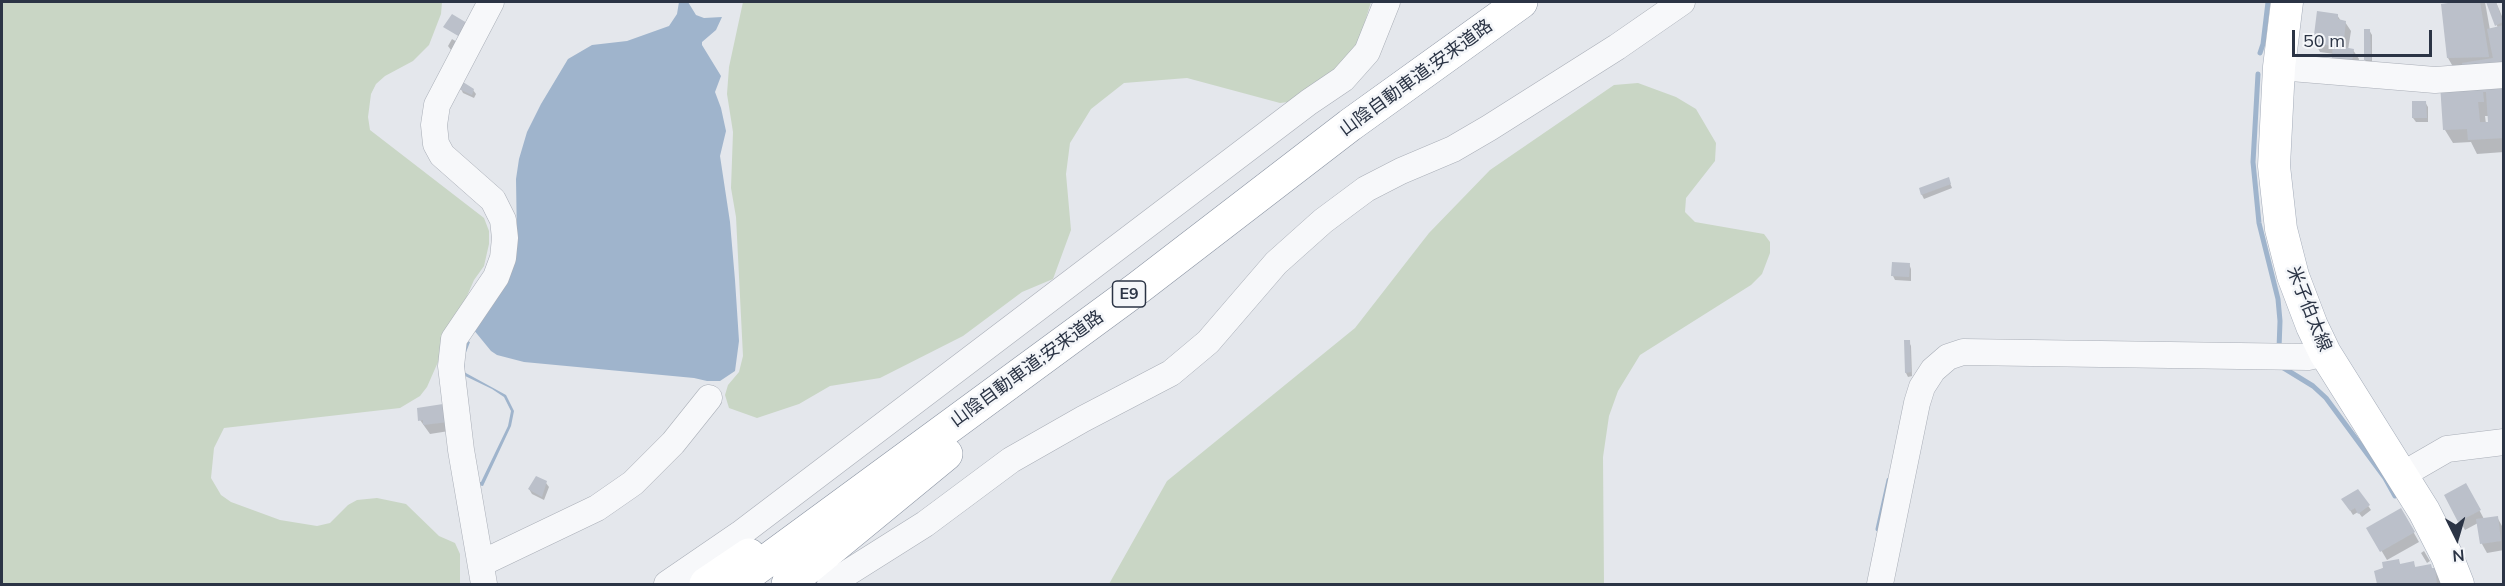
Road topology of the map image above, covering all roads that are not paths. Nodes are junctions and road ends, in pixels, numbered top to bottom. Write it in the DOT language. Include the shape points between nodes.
graph roads {
  1 [pos="491,2"];
  2 [pos="1387,2"];
  3 [pos="1521,2"];
  4 [pos="1682,2"];
  5 [pos="2287,2"];
  6 [pos="2278,67"];
  7 [pos="2504,75"];
  8 [pos="1138,288"];
  9 [pos="2325,353"];
  10 [pos="709,398"];
  11 [pos="987,399"];
  12 [pos="2504,442"];
  13 [pos="2402,475"];
  14 [pos="483,574"];
  15 [pos="667,585"];
  16 [pos="706,585"];
  17 [pos="735,585"];
  18 [pos="788,585"];
  19 [pos="830,585"];
  20 [pos="1880,585"];
  21 [pos="2458,585"];
  1 -- 14 [label="street" via="437,105 434,125 442,155 493,200 504,220 505,238 496,277 454,339 451,366"];
  2 -- 15 [label="street" via="1367,52 1343,79"];
  3 -- 8 [label="highway, 山陰自動車道;安来道路 / E9" via="1350,125"];
  4 -- 19 [label="street" via="1489,128 1366,189 1276,263 1208,342 1171,373 1011,460 925,524"];
  5 -- 6 [label="main road, 米子伯太線"];
  6 -- 7 [label="street" via="2435,80"];
  6 -- 9 [label="main road, 米子伯太線" via="2274,166 2281,229 2301,300"];
  8 -- 11 [label="highway, 山陰自動車道;安来道路 / E9"];
  8 -- 18 [label="highway"];
  9 -- 13 [label="main road, 米子伯太線"];
  9 -- 20 [label="street" via="2307,357 1963,352 1948,357 1933,370 1917,403"];
  10 -- 14 [label="street" via="673,443 633,483"];
  11 -- 16 [label="highway" via="922,437"];
  11 -- 17 [label="highway, 山陰自動車道;安来道路 / E9"];
  12 -- 13 [label="street" via="2447,449"];
  13 -- 21 [label="main road, 米子伯太線" via="2435,532"];
}
